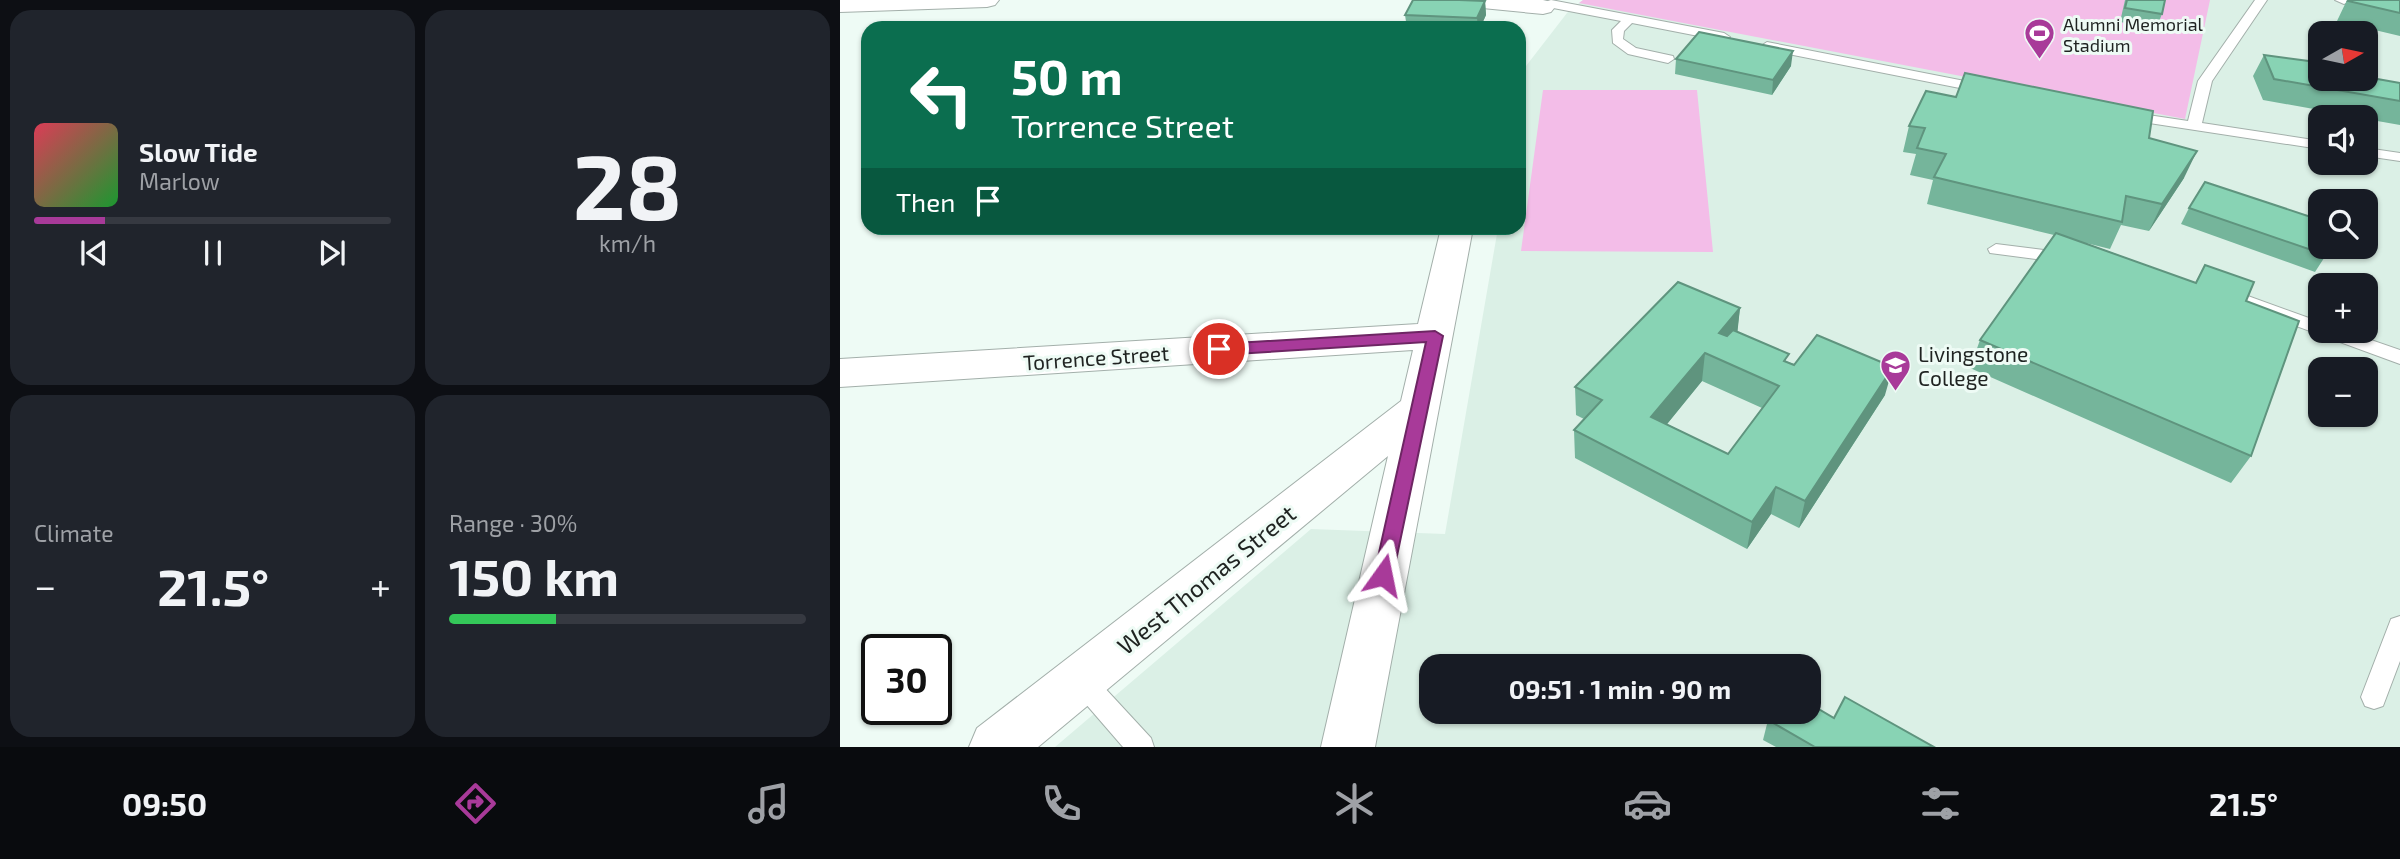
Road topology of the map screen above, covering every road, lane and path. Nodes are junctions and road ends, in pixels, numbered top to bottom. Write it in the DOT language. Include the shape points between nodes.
graph roads {
  1 [pos="987,0"];
  2 [pos="1472,0"];
  3 [pos="2261,0"];
  4 [pos="840,5"];
  5 [pos="1543,8"];
  6 [pos="1629,19"];
  7 [pos="1668,59"];
  8 [pos="1994,91"];
  9 [pos="2115,114"];
  10 [pos="2194,125"];
  11 [pos="2308,143"];
  12 [pos="2378,154"];
  13 [pos="2400,158"];
  14 [pos="1456,235"];
  15 [pos="1996,249"];
  16 [pos="2081,261"];
  17 [pos="2201,287"];
  18 [pos="2308,324"];
  19 [pos="1435,336"];
  20 [pos="2361,343"];
  21 [pos="2400,357"];
  22 [pos="840,373"];
  23 [pos="1417,410"];
  24 [pos="2400,626"];
  25 [pos="1080,679"];
  26 [pos="2374,697"];
  27 [pos="996,747"];
  28 [pos="1141,747"];
  29 [pos="1348,747"];
  1 -- 4 [label="street"];
  2 -- 5 [label="street"];
  3 -- 10 [label="lane" via="2205,80"];
  5 -- 6 [label="lane"];
  6 -- 7 [label="lane" via="1618,30 1617,40 1632,51"];
  6 -- 8 [label="lane"];
  9 -- 10 [label="lane"];
  10 -- 11 [label="lane"];
  12 -- 13 [label="lane"];
  14 -- 19 [label="street"];
  15 -- 16 [label="lane"];
  17 -- 18 [label="lane"];
  19 -- 22 [label="street, Torrence Street"];
  19 -- 23 [label="street"];
  20 -- 21 [label="lane"];
  23 -- 25 [label="street, West Thomas Street"];
  23 -- 29 [label="street"];
  24 -- 26 [label="lane"];
  25 -- 27 [label="street, West Thomas Street"];
  25 -- 28 [label="lane"];
}
